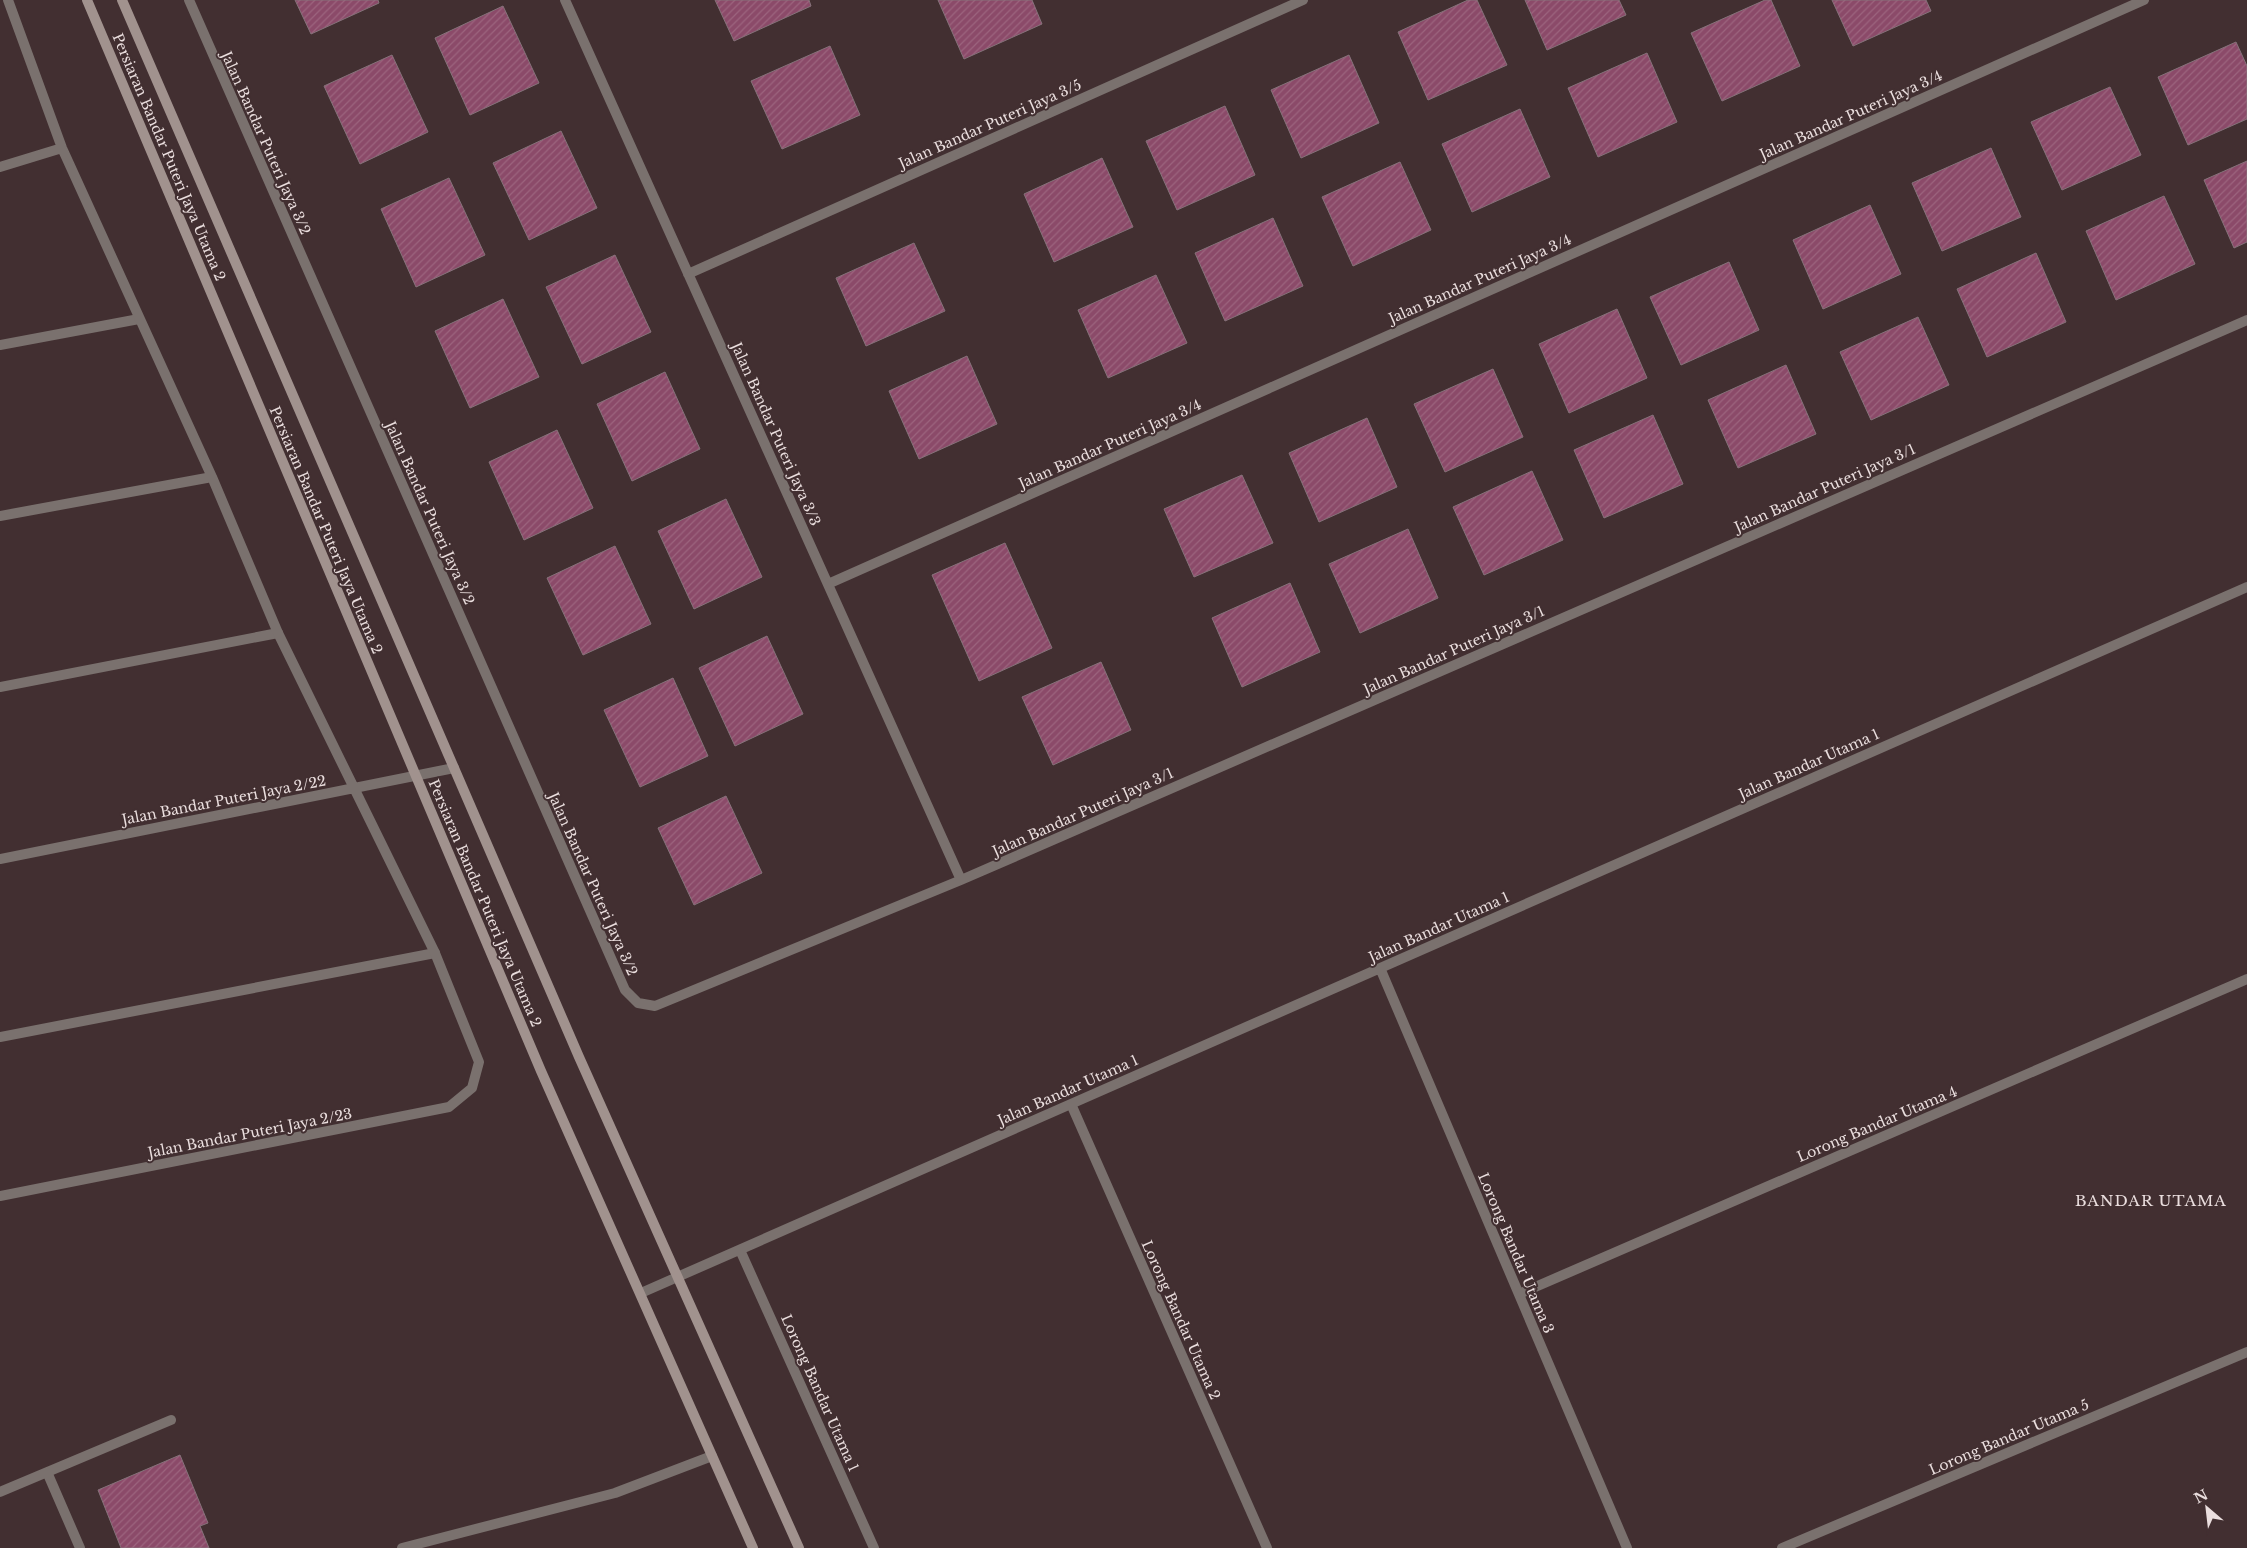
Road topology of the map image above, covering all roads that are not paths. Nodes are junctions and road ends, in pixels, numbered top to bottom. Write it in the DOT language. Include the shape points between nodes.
graph roads {
  1 [pos="8,0"];
  2 [pos="87,0"];
  3 [pos="122,0"];
  4 [pos="189,0"];
  5 [pos="565,0"];
  6 [pos="1303,0"];
  7 [pos="2144,0"];
  8 [pos="62,148"];
  9 [pos="0,167"];
  10 [pos="688,274"];
  11 [pos="139,319"];
  12 [pos="2247,320"];
  13 [pos="0,345"];
  14 [pos="212,477"];
  15 [pos="0,516"];
  16 [pos="828,584"];
  17 [pos="2247,587"];
  18 [pos="278,633"];
  19 [pos="0,687"];
  20 [pos="454,768"];
  21 [pos="416,776"];
  22 [pos="354,788"];
  23 [pos="0,859"];
  24 [pos="961,880"];
  25 [pos="435,953"];
  26 [pos="1380,968"];
  27 [pos="2247,980"];
  28 [pos="670,1001"];
  29 [pos="0,1037"];
  30 [pos="1071,1104"];
  31 [pos="0,1196"];
  32 [pos="740,1250"];
  33 [pos="678,1277"];
  34 [pos="641,1293"];
  35 [pos="1518,1294"];
  36 [pos="2247,1352"];
  37 [pos="171,1420"];
  38 [pos="712,1456"];
  39 [pos="47,1472"];
  40 [pos="0,1492"];
  41 [pos="80,1548"];
  42 [pos="402,1548"];
  43 [pos="752,1548"];
  44 [pos="799,1548"];
  45 [pos="874,1548"];
  46 [pos="1267,1548"];
  47 [pos="1627,1548"];
  48 [pos="1782,1548"];
  1 -- 8 [label="street"];
  2 -- 21 [label="street, Persiaran Bandar Puteri Jaya Utama 2"];
  3 -- 20 [label="street, Persiaran Bandar Puteri Jaya Utama 2"];
  4 -- 28 [label="street, Jalan Bandar Puteri Jaya 3/2" via="625,990 638,1003 655,1006"];
  5 -- 10 [label="street, Jalan Bandar Puteri Jaya 3/3"];
  6 -- 10 [label="street, Jalan Bandar Puteri Jaya 3/5"];
  7 -- 16 [label="street, Jalan Bandar Puteri Jaya 3/4"];
  8 -- 9 [label="street"];
  8 -- 11 [label="street"];
  10 -- 16 [label="street, Jalan Bandar Puteri Jaya 3/3"];
  11 -- 13 [label="street"];
  11 -- 14 [label="street"];
  12 -- 24 [label="street, Jalan Bandar Puteri Jaya 3/1"];
  14 -- 15 [label="street"];
  14 -- 18 [label="street"];
  16 -- 24 [label="street, Jalan Bandar Puteri Jaya 3/3"];
  17 -- 26 [label="street, Jalan Bandar Utama 1"];
  18 -- 19 [label="street"];
  18 -- 22 [label="street"];
  20 -- 21 [label="street, Jalan Bandar Puteri Jaya 2/22"];
  20 -- 33 [label="street, Persiaran Bandar Puteri Jaya Utama 2"];
  21 -- 22 [label="street, Jalan Bandar Puteri Jaya 2/22"];
  21 -- 34 [label="street, Persiaran Bandar Puteri Jaya Utama 2" via="541,1070"];
  22 -- 23 [label="street, Jalan Bandar Puteri Jaya 2/22"];
  22 -- 25 [label="street"];
  24 -- 28 [label="street, Jalan Bandar Puteri Jaya 3/1"];
  25 -- 29 [label="street"];
  25 -- 31 [label="street, Jalan Bandar Puteri Jaya 2/23" via="479,1062 472,1088 448,1107"];
  26 -- 30 [label="street, Jalan Bandar Utama 1"];
  26 -- 35 [label="street, Lorong Bandar Utama 3"];
  27 -- 35 [label="street, Lorong Bandar Utama 4"];
  30 -- 32 [label="street, Jalan Bandar Utama 1"];
  30 -- 46 [label="street, Lorong Bandar Utama 2"];
  32 -- 33 [label="street, Jalan Bandar Utama 1"];
  32 -- 45 [label="street, Lorong Bandar Utama 1"];
  33 -- 34 [label="street, Jalan Bandar Utama 1"];
  33 -- 44 [label="street, Persiaran Bandar Puteri Jaya Utama 2"];
  34 -- 38 [label="street, Persiaran Bandar Puteri Jaya Utama 2"];
  35 -- 47 [label="street, Lorong Bandar Utama 3"];
  36 -- 48 [label="street, Lorong Bandar Utama 5"];
  37 -- 39 [label="street"];
  38 -- 42 [label="street" via="615,1493"];
  38 -- 43 [label="street, Persiaran Bandar Puteri Jaya Utama 2"];
  39 -- 40 [label="street"];
  39 -- 41 [label="street"];
}
